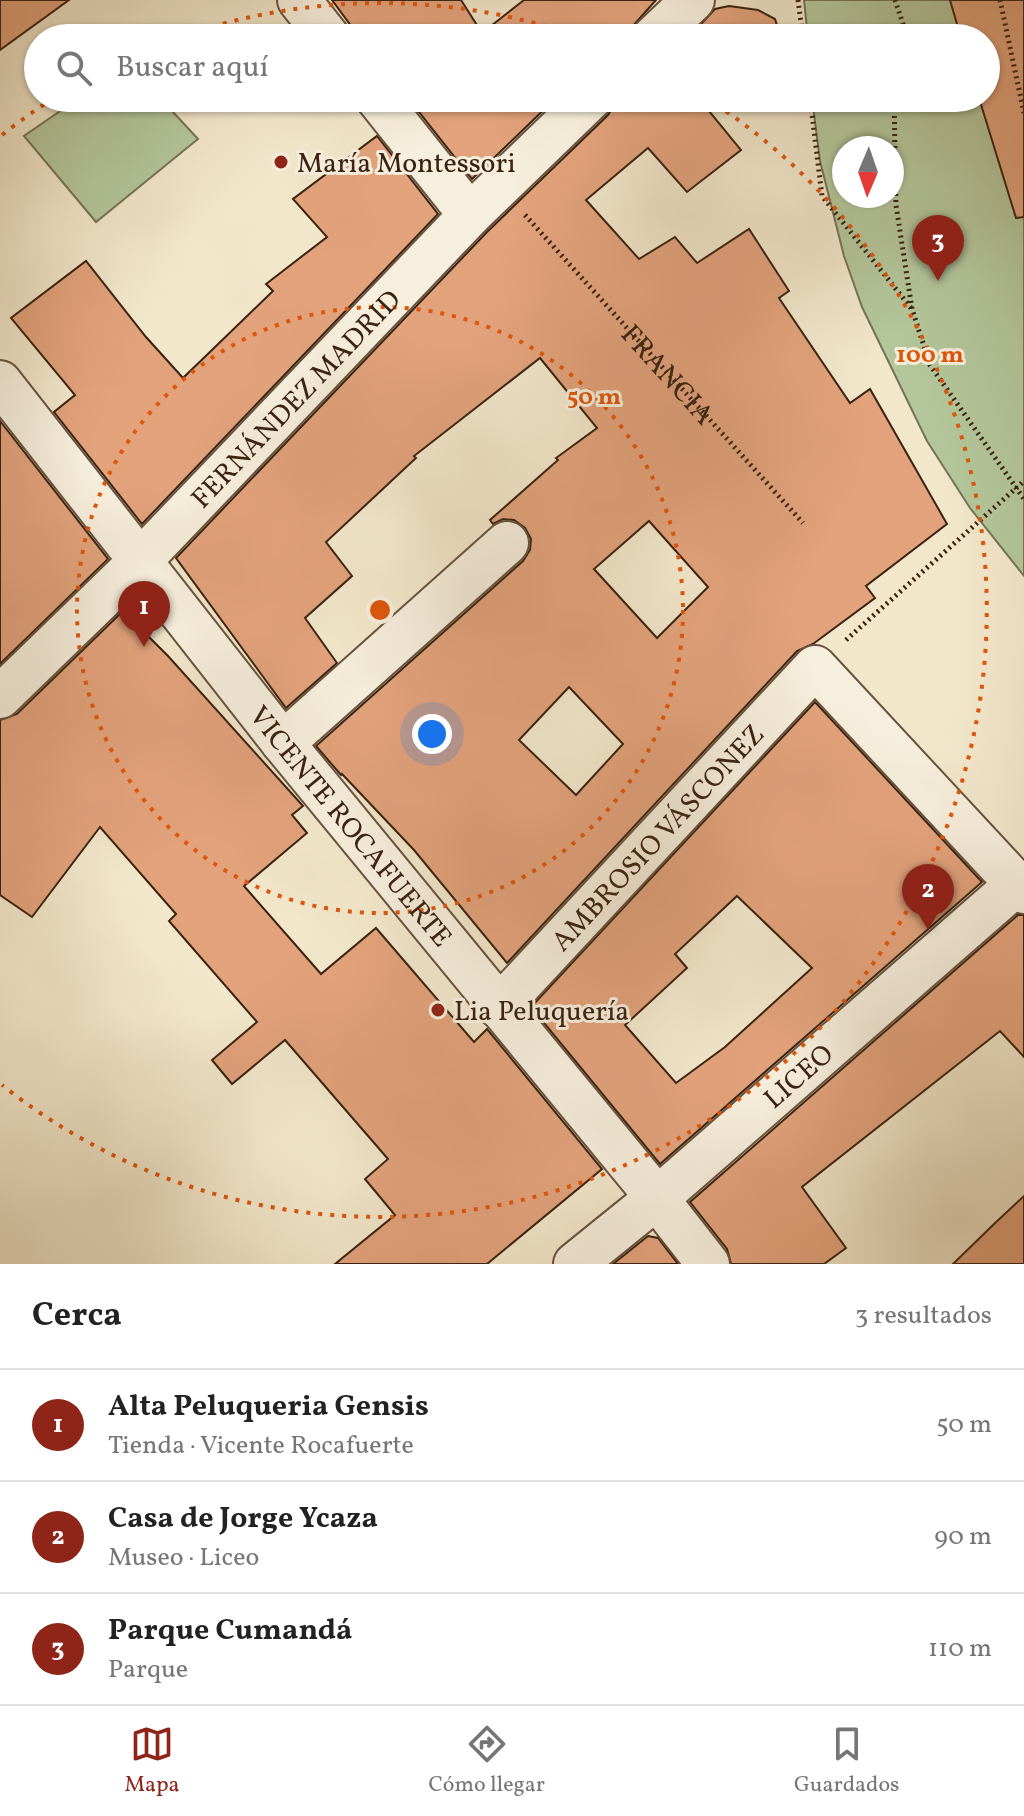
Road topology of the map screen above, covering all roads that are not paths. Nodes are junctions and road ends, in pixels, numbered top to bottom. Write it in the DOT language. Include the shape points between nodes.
graph roads {
  1 [pos="299,0"];
  2 [pos="693,0"];
  3 [pos="318,24"];
  4 [pos="668,24"];
  5 [pos="388,112"];
  6 [pos="577,112"];
  7 [pos="470,215"];
  8 [pos="0,382"];
  9 [pos="507,543"];
  10 [pos="139,562"];
  11 [pos="0,697"];
  12 [pos="283,743"];
  13 [pos="1020,888"];
  14 [pos="499,1007"];
  15 [pos="657,1198"];
  16 [pos="575,1264"];
  17 [pos="708,1264"];
  1 -- 3 [label="street"];
  2 -- 4 [label="street"];
  5 -- 7 [label="street"];
  6 -- 7 [label="street, FERNÁNDEZ MADRID"];
  7 -- 10 [label="street, FERNÁNDEZ MADRID"];
  8 -- 10 [label="street, VICENTE ROCAFUERTE"];
  9 -- 12 [label="street"];
  10 -- 11 [label="street, FERNÁNDEZ MADRID"];
  10 -- 12 [label="street, VICENTE ROCAFUERTE"];
  12 -- 14 [label="street, VICENTE ROCAFUERTE"];
  13 -- 14 [label="street, AMBROSIO VÁSCONEZ" via="815,667"];
  13 -- 15 [label="street, LICEO"];
  14 -- 15 [label="street, VICENTE ROCAFUERTE"];
  15 -- 16 [label="street, LICEO"];
  15 -- 17 [label="street, VICENTE ROCAFUERTE"];
}
